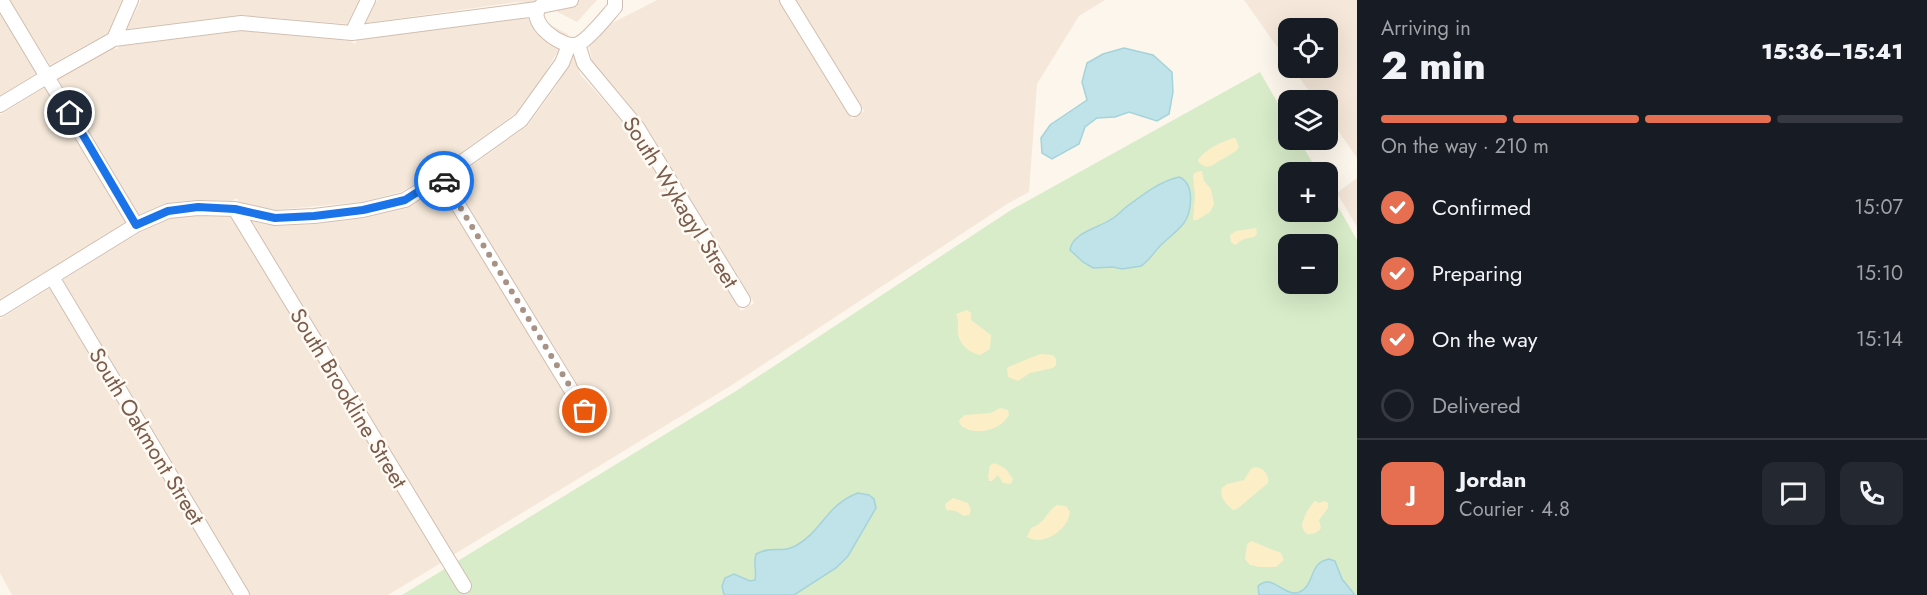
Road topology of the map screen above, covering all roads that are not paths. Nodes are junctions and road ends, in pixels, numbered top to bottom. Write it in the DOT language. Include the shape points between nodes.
graph roads {
  1 [pos="1,0"];
  2 [pos="131,0"];
  3 [pos="368,0"];
  4 [pos="571,0"];
  5 [pos="787,0"];
  6 [pos="619,2"];
  7 [pos="537,9"];
  8 [pos="352,33"];
  9 [pos="114,39"];
  10 [pos="573,45"];
  11 [pos="48,76"];
  12 [pos="0,105"];
  13 [pos="854,108"];
  14 [pos="441,177"];
  15 [pos="235,209"];
  16 [pos="136,225"];
  17 [pos="52,277"];
  18 [pos="743,300"];
  19 [pos="0,309"];
  20 [pos="585,411"];
  21 [pos="464,586"];
  22 [pos="242,595"];
  1 -- 11 [label="street"];
  2 -- 9 [label="street"];
  3 -- 8 [label="street"];
  4 -- 7 [label="street"];
  5 -- 13 [label="street"];
  6 -- 10 [label="street"];
  7 -- 8 [label="street"];
  7 -- 10 [label="street" via="540,25"];
  8 -- 9 [label="street" via="241,23"];
  9 -- 11 [label="street"];
  10 -- 14 [label="street" via="521,120"];
  10 -- 18 [label="street, South Wykagyl Street" via="638,127"];
  11 -- 12 [label="street"];
  11 -- 16 [label="street"];
  14 -- 15 [label="street" via="405,200 363,210 275,218"];
  14 -- 20 [label="street"];
  15 -- 16 [label="street" via="198,207 168,211"];
  15 -- 21 [label="street, South Brookline Street"];
  16 -- 17 [label="street"];
  17 -- 19 [label="street"];
  17 -- 22 [label="street, South Oakmont Street"];
}
